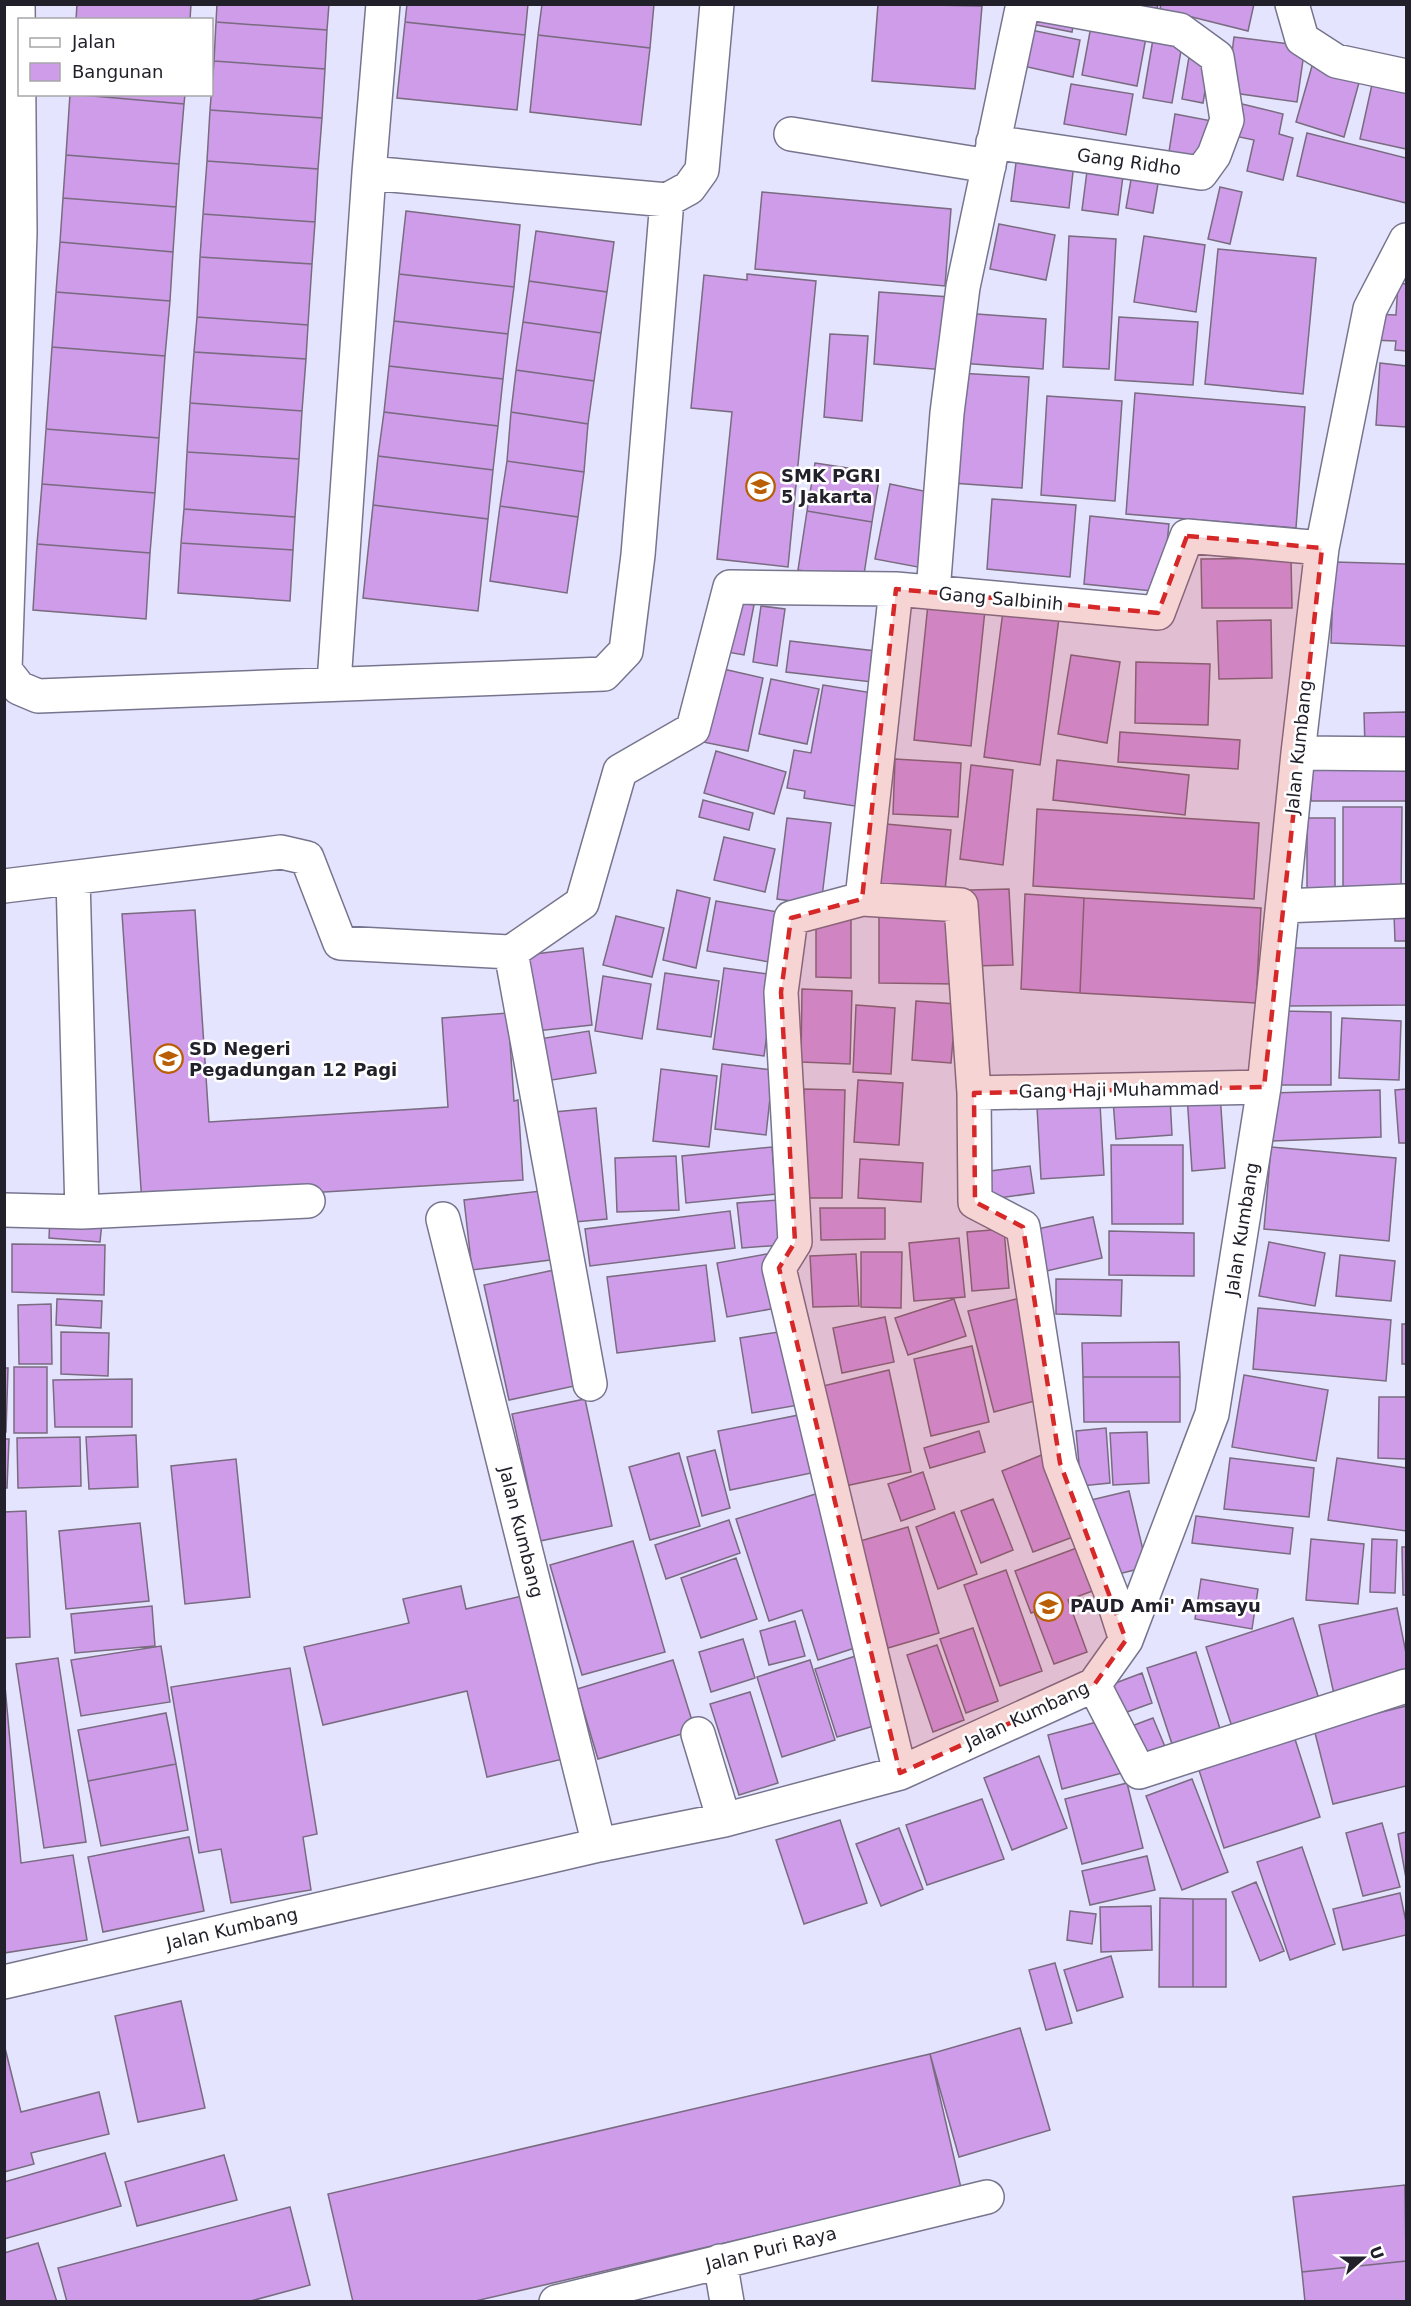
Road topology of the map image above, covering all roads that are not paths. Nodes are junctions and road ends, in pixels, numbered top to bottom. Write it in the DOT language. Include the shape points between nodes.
graph roads {
  1 [pos="383,4"];
  2 [pos="717,4"];
  3 [pos="1023,4"];
  4 [pos="1037,4"];
  5 [pos="1292,4"];
  6 [pos="1407,76"];
  7 [pos="19,96"];
  8 [pos="791,134"];
  9 [pos="991,154"];
  10 [pos="369,173"];
  11 [pos="667,200"];
  12 [pos="1407,240"];
  13 [pos="1322,548"];
  14 [pos="896,589"];
  15 [pos="933,592"];
  16 [pos="334,683"];
  17 [pos="1298,753"];
  18 [pos="1407,754"];
  19 [pos="73,878"];
  20 [pos="4,886"];
  21 [pos="862,899"];
  22 [pos="1407,901"];
  23 [pos="1283,906"];
  24 [pos="511,952"];
  25 [pos="1264,1087"];
  26 [pos="974,1093"];
  27 [pos="308,1201"];
  28 [pos="4,1210"];
  29 [pos="82,1212"];
  30 [pos="443,1219"];
  31 [pos="590,1384"];
  32 [pos="1126,1640"];
  33 [pos="1094,1685"];
  34 [pos="1407,1686"];
  35 [pos="698,1734"];
  36 [pos="900,1773"];
  37 [pos="724,1820"];
  38 [pos="599,1845"];
  39 [pos="4,1982"];
  40 [pos="987,2197"];
  41 [pos="720,2261"];
  42 [pos="556,2301"];
  43 [pos="727,2301"];
  1 -- 10 [label="street"];
  2 -- 11 [label="street" via="702,170 689,188"];
  3 -- 9 [label="street"];
  4 -- 9 [label="street, Gang Ridho" via="1180,30 1217,57 1227,120 1214,155 1201,173"];
  5 -- 6 [label="street" via="1302,39 1336,61"];
  7 -- 16 [label="street" via="20,233 4,670 19,688 39,696"];
  8 -- 9 [label="street"];
  9 -- 15 [label="street" via="963,287 947,413"];
  10 -- 11 [label="street"];
  10 -- 16 [label="street"];
  11 -- 16 [label="street" via="638,555 626,651 604,674"];
  12 -- 13 [label="street, Jalan Kumbang" via="1370,309"];
  13 -- 15 [label="street, Gang Salbinih" via="1187,536 1158,613"];
  13 -- 17 [label="street, Jalan Kumbang"];
  14 -- 15 [label="street, Gang Salbinih"];
  14 -- 21 [label="street"];
  14 -- 24 [label="street, Gang Salbinih" via="730,587 693,729 620,771 582,903"];
  17 -- 18 [label="street"];
  17 -- 23 [label="street, Jalan Kumbang"];
  19 -- 20 [label="street"];
  19 -- 24 [label="street" via="281,852 307,858 340,943"];
  19 -- 29 [label="street"];
  21 -- 26 [label="street" via="961,905"];
  21 -- 36 [label="street" via="791,918 781,992 795,1242 779,1268"];
  22 -- 23 [label="street"];
  23 -- 25 [label="street, Jalan Kumbang"];
  24 -- 31 [label="street"];
  25 -- 26 [label="street, Gang Haji Muhammad"];
  25 -- 32 [label="street, Jalan Kumbang" via="1212,1414"];
  26 -- 32 [label="street" via="975,1202 1023,1227 1060,1463"];
  27 -- 29 [label="street"];
  28 -- 29 [label="street"];
  30 -- 38 [label="street, Jalan Kumbang"];
  32 -- 33 [label="street, Jalan Kumbang"];
  33 -- 34 [label="street" via="1139,1772"];
  33 -- 36 [label="street, Jalan Kumbang"];
  35 -- 37 [label="street"];
  36 -- 37 [label="street, Jalan Kumbang"];
  37 -- 38 [label="street, Jalan Kumbang"];
  38 -- 39 [label="street, Jalan Kumbang"];
  40 -- 41 [label="street, Jalan Puri Raya"];
  41 -- 42 [label="street, Jalan Puri Raya"];
  41 -- 43 [label="street"];
}
